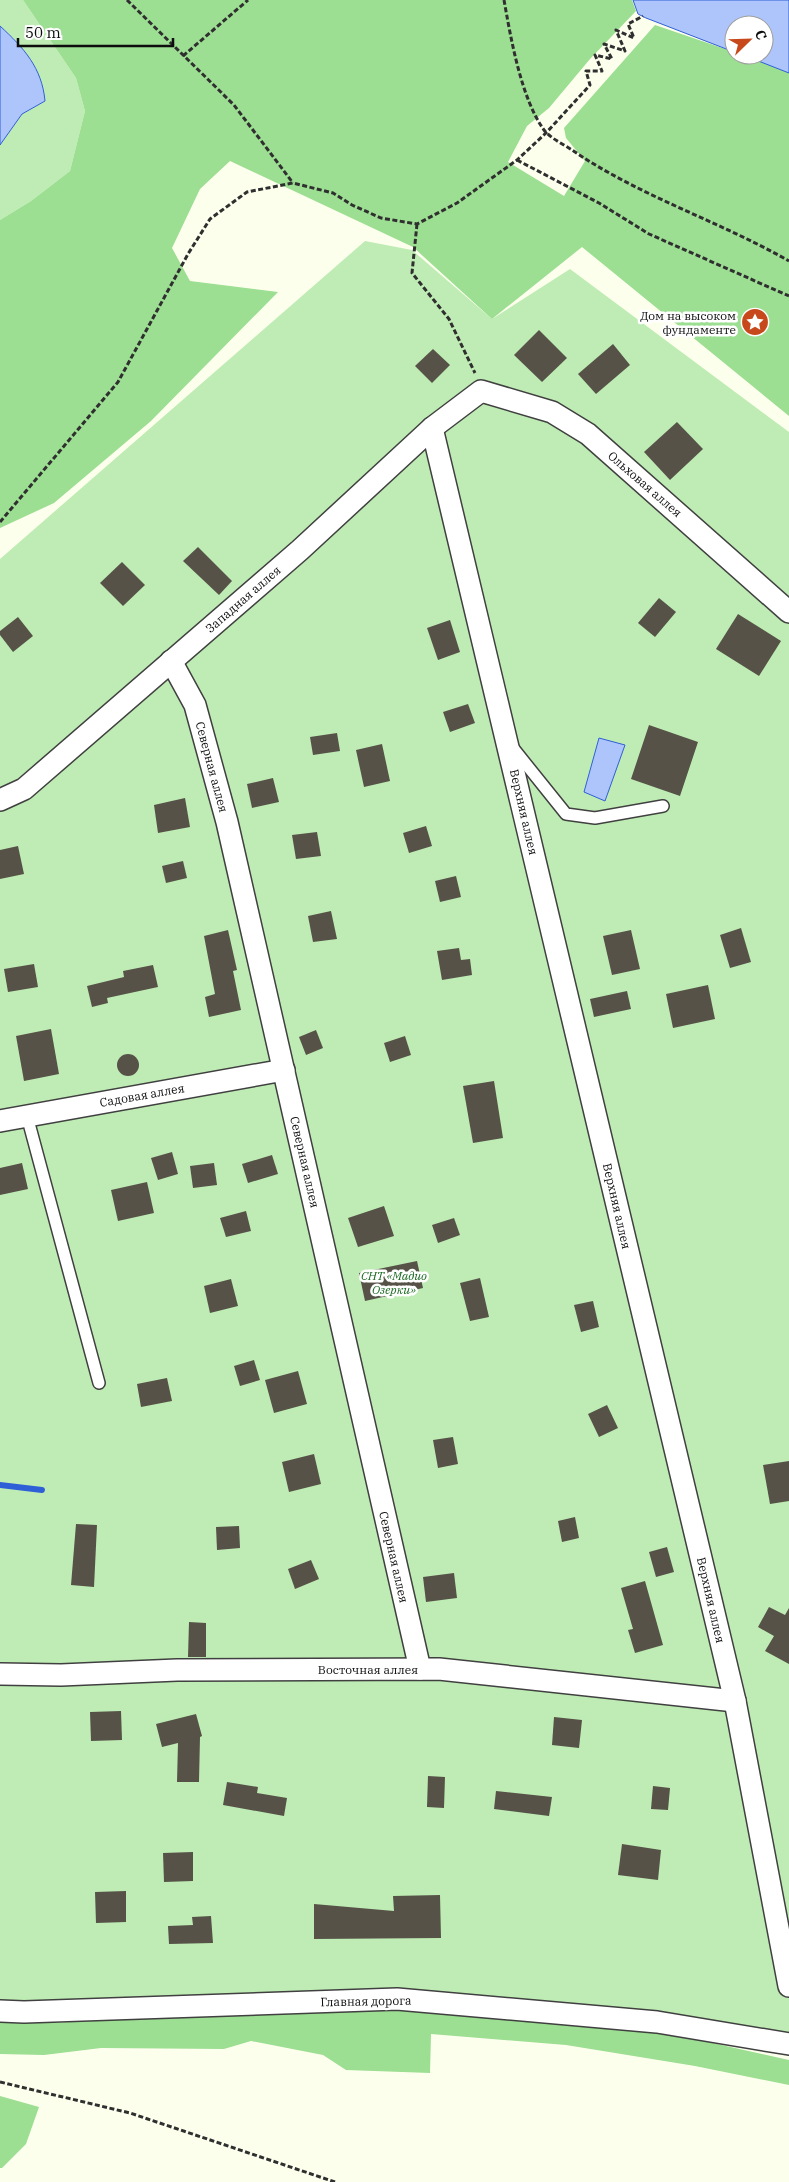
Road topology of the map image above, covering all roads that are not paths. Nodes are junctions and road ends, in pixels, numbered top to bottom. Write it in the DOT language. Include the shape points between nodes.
graph roads {
  1 [pos="481,392"];
  2 [pos="432,428"];
  3 [pos="789,612"];
  4 [pos="171,661"];
  5 [pos="507,740"];
  6 [pos="0,800"];
  7 [pos="663,806"];
  8 [pos="284,1070"];
  9 [pos="27,1116"];
  10 [pos="0,1121"];
  11 [pos="99,1383"];
  12 [pos="420,1669"];
  13 [pos="0,1674"];
  14 [pos="735,1701"];
  15 [pos="789,1986"];
  16 [pos="0,2011"];
  17 [pos="789,2044"];
  1 -- 2 [label="street, Западная аллея"];
  1 -- 3 [label="street, Ольховая аллея" via="552,412 588,434"];
  2 -- 4 [label="street, Западная аллея" via="300,550"];
  2 -- 5 [label="street, Верхняя аллея"];
  4 -- 6 [label="street, Западная аллея" via="24,789"];
  4 -- 8 [label="street, Северная аллея" via="194,705 227,822"];
  5 -- 7 [label="lane" via="566,814 595,818"];
  5 -- 14 [label="street, Верхняя аллея"];
  8 -- 9 [label="street, Садовая аллея"];
  8 -- 12 [label="street, Северная аллея"];
  9 -- 10 [label="street, Садовая аллея"];
  9 -- 11 [label="lane"];
  12 -- 13 [label="street, Восточная аллея"];
  12 -- 14 [label="street, Восточная аллея"];
  14 -- 15 [label="street, Верхняя аллея"];
  16 -- 17 [label="street, Главная дорога" via="396,1999 657,2022"];
}
